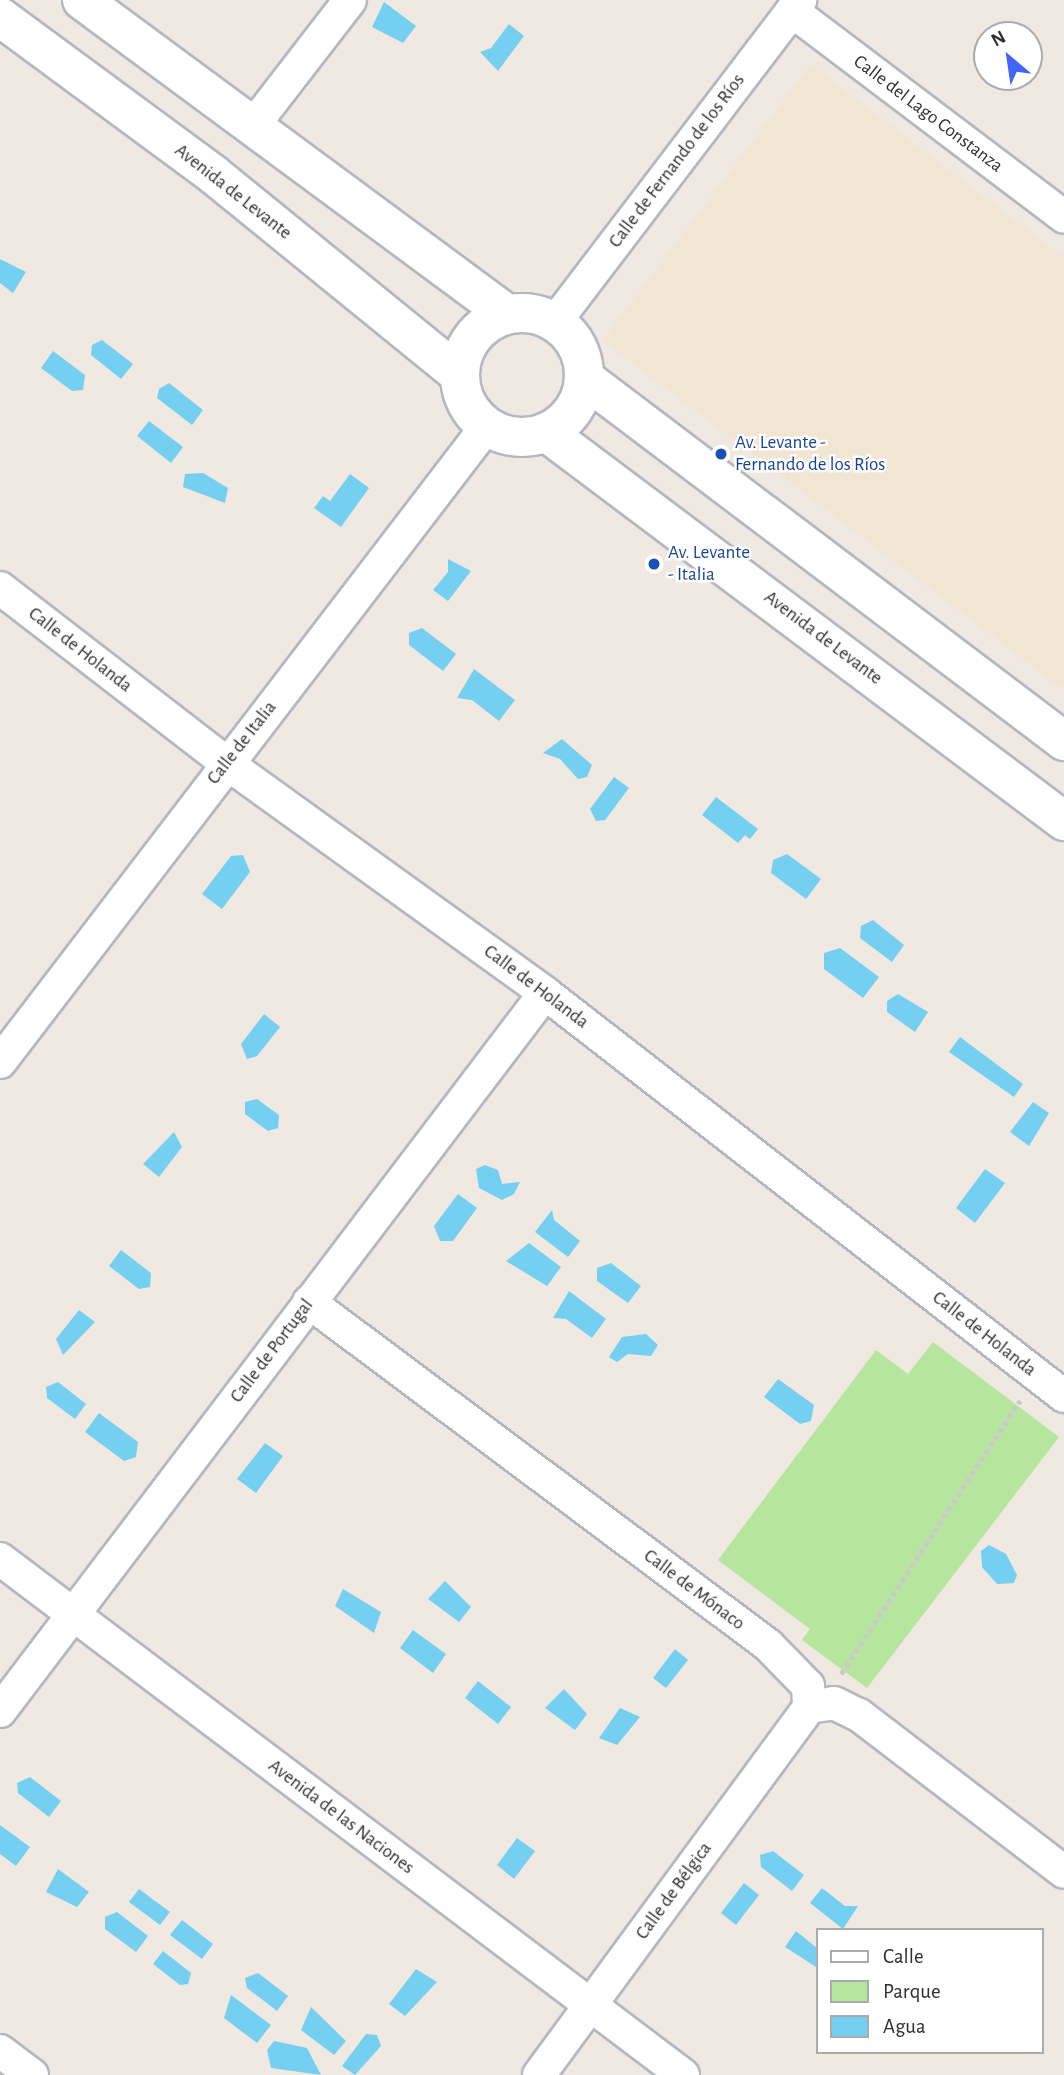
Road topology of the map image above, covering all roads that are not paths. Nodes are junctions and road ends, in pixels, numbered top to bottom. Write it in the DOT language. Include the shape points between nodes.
graph roads {
  1 [pos="82,0"];
  2 [pos="350,0"];
  3 [pos="796,5"];
  4 [pos="0,17"];
  5 [pos="252,127"];
  6 [pos="1064,217"];
  7 [pos="507,314"];
  8 [pos="555,322"];
  9 [pos="460,375"];
  10 [pos="584,378"];
  11 [pos="487,426"];
  12 [pos="546,432"];
  13 [pos="0,588"];
  14 [pos="1064,741"];
  15 [pos="225,762"];
  16 [pos="1064,821"];
  17 [pos="545,993"];
  18 [pos="0,1062"];
  19 [pos="309,1301"];
  20 [pos="1053,1389"];
  21 [pos="0,1559"];
  22 [pos="73,1616"];
  23 [pos="809,1707"];
  24 [pos="0,1711"];
  25 [pos="1064,1872"];
  26 [pos="590,2005"];
  27 [pos="0,2050"];
  28 [pos="32,2075"];
  29 [pos="539,2075"];
  30 [pos="683,2075"];
  1 -- 5 [label="street"];
  2 -- 5 [label="street"];
  3 -- 6 [label="street, Calle del Lago Constanza"];
  3 -- 8 [label="street, Calle de Fernando de los Ríos"];
  4 -- 9 [label="street, Avenida de Levante" via="214,175"];
  5 -- 7 [label="street"];
  7 -- 8 [label="street"];
  7 -- 9 [label="street" via="473,337"];
  8 -- 10 [label="street" via="577,345"];
  9 -- 11 [label="street" via="473,413"];
  10 -- 12 [label="street" via="573,410"];
  10 -- 14 [label="street"];
  11 -- 12 [label="street" via="526,437"];
  11 -- 15 [label="street, Calle de Italia"];
  12 -- 16 [label="street, Avenida de Levante"];
  13 -- 15 [label="street, Calle de Holanda"];
  15 -- 17 [label="street, Calle de Holanda"];
  15 -- 18 [label="street, Calle de Italia"];
  17 -- 19 [label="street, Calle de Portugal"];
  17 -- 20 [label="street, Calle de Holanda"];
  19 -- 22 [label="street, Calle de Portugal"];
  19 -- 23 [label="street, Calle de Mónaco" via="768,1645 808,1686"];
  21 -- 22 [label="street, Avenida de las Naciones"];
  22 -- 24 [label="street, Calle de Portugal"];
  22 -- 26 [label="street, Avenida de las Naciones"];
  23 -- 25 [label="street" via="834,1703 859,1715"];
  23 -- 26 [label="street, Calle de Bélgica"];
  26 -- 29 [label="street, Calle de Bélgica"];
  26 -- 30 [label="street, Avenida de las Naciones"];
  27 -- 28 [label="street"];
}
